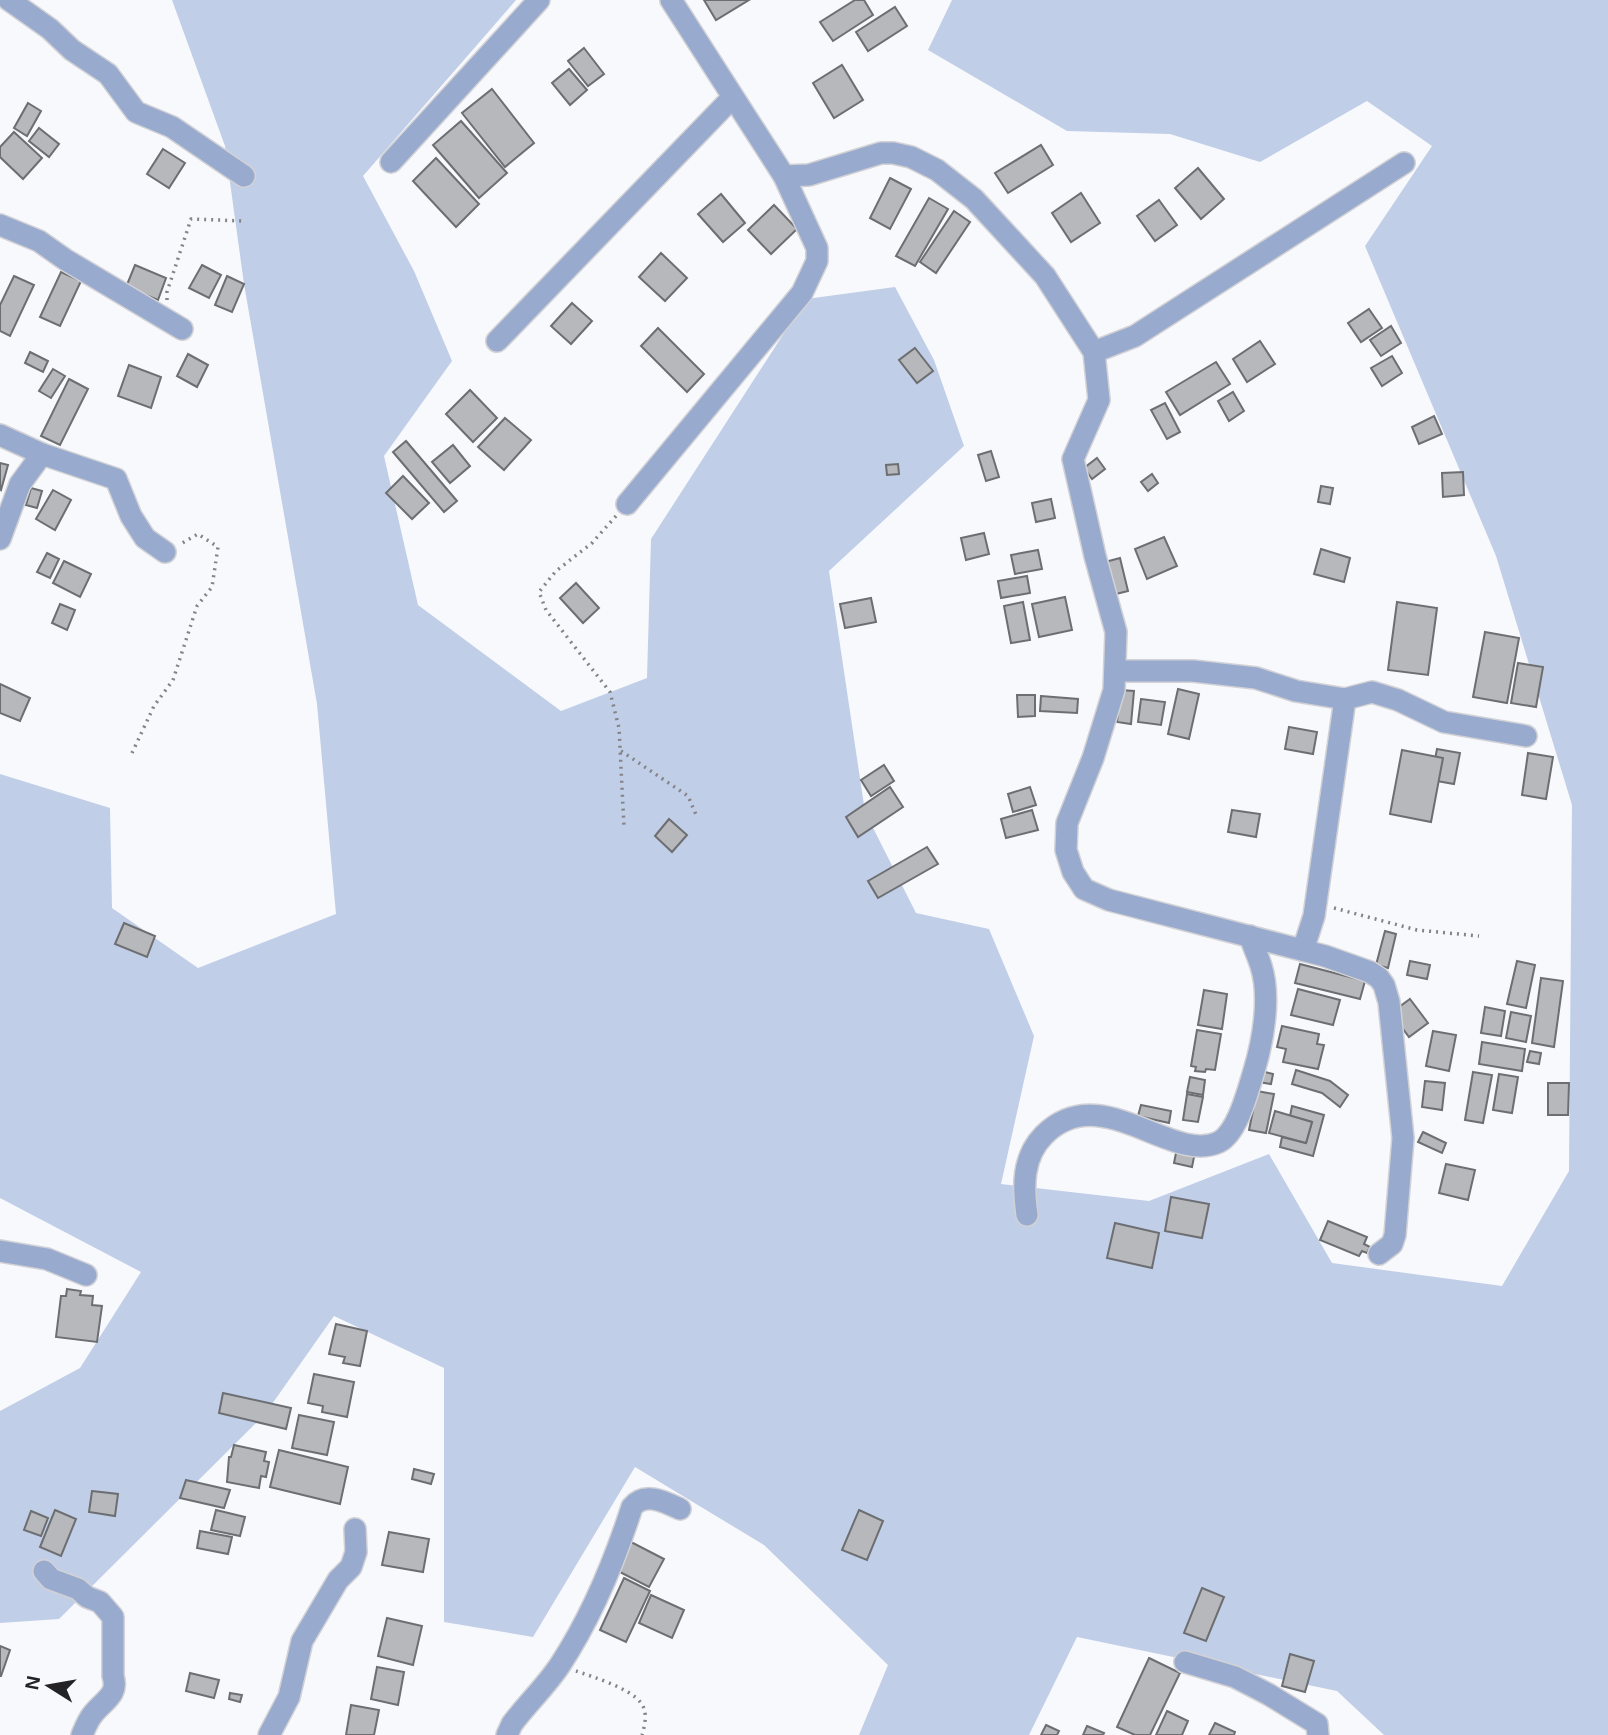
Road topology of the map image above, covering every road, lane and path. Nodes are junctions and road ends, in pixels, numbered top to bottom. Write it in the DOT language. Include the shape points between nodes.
graph roads {
  1 [pos="9,0"];
  2 [pos="538,0"];
  3 [pos="671,0"];
  4 [pos="732,98"];
  5 [pos="391,162"];
  6 [pos="1404,163"];
  7 [pos="244,176"];
  8 [pos="784,176"];
  9 [pos="243,221"];
  10 [pos="0,225"];
  11 [pos="174,324"];
  12 [pos="497,341"];
  13 [pos="1094,352"];
  14 [pos="0,435"];
  15 [pos="42,454"];
  16 [pos="626,504"];
  17 [pos="0,539"];
  18 [pos="165,552"];
  19 [pos="1115,671"];
  20 [pos="1345,699"];
  21 [pos="1526,736"];
  22 [pos="621,751"];
  23 [pos="132,753"];
  24 [pos="697,817"];
  25 [pos="624,827"];
  26 [pos="1315,903"];
  27 [pos="1250,936"];
  28 [pos="1479,936"];
  29 [pos="1303,950"];
  30 [pos="1027,1215"];
  31 [pos="0,1251"];
  32 [pos="1379,1254"];
  33 [pos="86,1275"];
  34 [pos="680,1509"];
  35 [pos="355,1529"];
  36 [pos="44,1571"];
  37 [pos="1185,1662"];
  38 [pos="559,1666"];
  39 [pos="82,1735"];
  40 [pos="270,1735"];
  41 [pos="507,1735"];
  42 [pos="642,1735"];
  43 [pos="1318,1735"];
  1 -- 7 [label="street" via="108,74 136,112 172,127"];
  2 -- 5 [label="street"];
  3 -- 4 [label="street"];
  4 -- 8 [label="street"];
  4 -- 12 [label="street"];
  6 -- 13 [label="street" via="1135,336"];
  8 -- 13 [label="street" via="809,175 881,153 911,157 937,170 974,199 1045,276"];
  8 -- 16 [label="street" via="817,248 817,261 802,293"];
  9 -- 11 [label="path" via="191,219 167,292"];
  10 -- 11 [label="street" via="39,240"];
  13 -- 19 [label="street" via="1099,400 1073,459 1116,632"];
  14 -- 15 [label="street"];
  15 -- 17 [label="street" via="20,485"];
  15 -- 18 [label="street" via="116,479 145,538"];
  16 -- 22 [label="path" via="539,592 546,610 610,692"];
  18 -- 23 [label="path" via="198,534 218,547 212,587 197,606 173,680 154,706"];
  19 -- 20 [label="street" via="1256,677 1296,691"];
  19 -- 27 [label="street" via="1114,690 1093,758 1067,823 1066,850 1073,872 1084,889 1109,900"];
  20 -- 21 [label="street" via="1371,692 1444,722"];
  20 -- 26 [label="street"];
  22 -- 24 [label="path" via="688,796"];
  22 -- 25 [label="path"];
  26 -- 28 [label="path" via="1417,930"];
  26 -- 29 [label="street"];
  27 -- 29 [label="street"];
  27 -- 30 [label="street" via="1262,969 1265,1012 1260,1050 1243,1108 1224,1139 1197,1145 1104,1117 1071,1117 1047,1131 1032,1151 1025,1177"];
  29 -- 32 [label="street" via="1370,972 1384,985 1389,1002 1403,1138 1395,1235 1392,1244"];
  31 -- 33 [label="street" via="47,1259"];
  34 -- 38 [label="street" via="647,1498 632,1507 594,1605"];
  35 -- 40 [label="street" via="351,1567 338,1580 302,1642 289,1697"];
  36 -- 39 [label="street" via="51,1579 100,1602 113,1617 116,1685"];
  37 -- 43 [label="street" via="1235,1677 1268,1694 1317,1724"];
  38 -- 41 [label="street"];
  38 -- 42 [label="path" via="600,1679 641,1702"];
}
